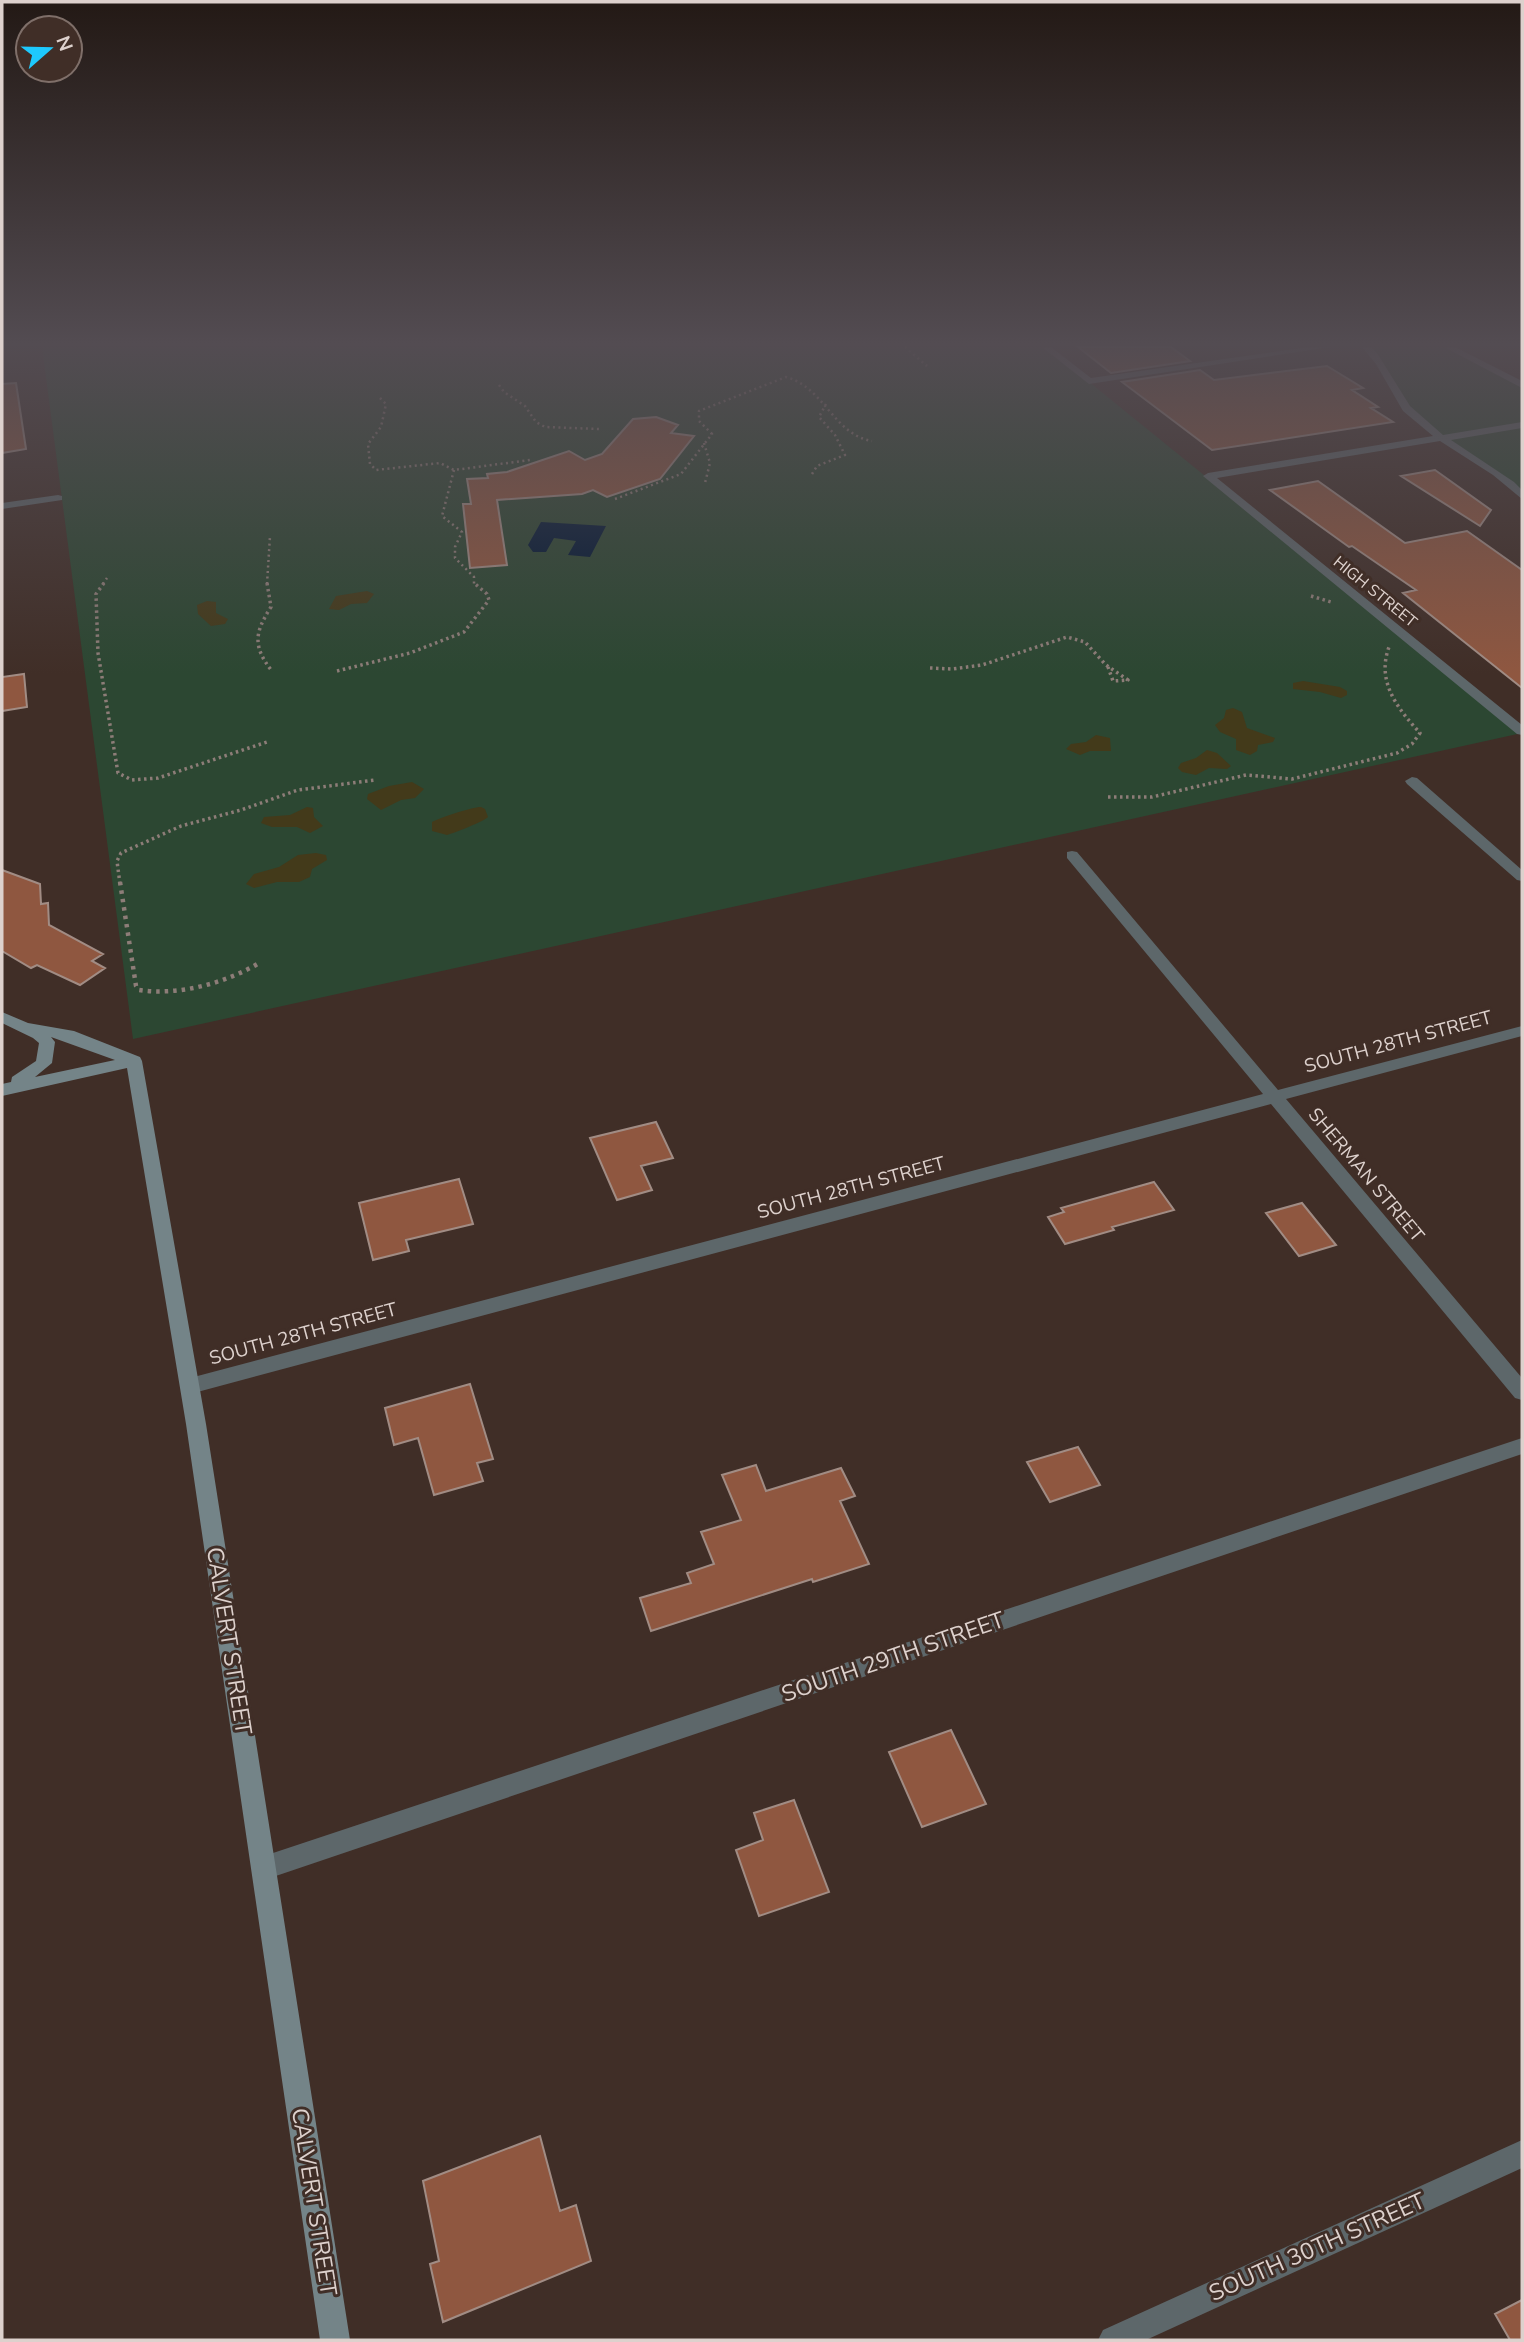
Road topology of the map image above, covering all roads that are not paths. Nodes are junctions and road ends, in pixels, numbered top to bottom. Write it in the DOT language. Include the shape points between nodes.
graph roads {
  1 [pos="1333,456"];
  2 [pos="1472,456"];
  3 [pos="1522,496"];
  4 [pos="58,498"];
  5 [pos="2,506"];
  6 [pos="1522,731"];
  7 [pos="1412,781"];
  8 [pos="1072,855"];
  9 [pos="1522,877"];
  10 [pos="2,1017"];
  11 [pos="22,1025"];
  12 [pos="1522,1031"];
  13 [pos="134,1060"];
  14 [pos="2,1089"];
  15 [pos="1273,1097"];
  16 [pos="190,1386"];
  17 [pos="1522,1392"];
  18 [pos="1522,1446"];
  19 [pos="264,1868"];
  20 [pos="1522,2154"];
  21 [pos="335,2340"];
  22 [pos="1113,2340"];
  1 -- 6 [label="street, HIGH STREET" via="1208,476"];
  2 -- 3 [label="street"];
  4 -- 5 [label="street"];
  7 -- 9 [label="street"];
  8 -- 15 [label="street, SHERMAN STREET"];
  10 -- 11 [label="street"];
  11 -- 13 [label="street" via="68,1035"];
  11 -- 14 [label="street" via="47,1042 46,1057 34,1072"];
  12 -- 15 [label="street, SOUTH 28TH STREET"];
  13 -- 14 [label="street"];
  13 -- 16 [label="street, CALVERT STREET"];
  15 -- 16 [label="street, SOUTH 28TH STREET"];
  15 -- 17 [label="street, SHERMAN STREET"];
  16 -- 19 [label="street, CALVERT STREET"];
  18 -- 19 [label="street, SOUTH 29TH STREET"];
  19 -- 21 [label="street, CALVERT STREET"];
  20 -- 22 [label="street, SOUTH 30TH STREET"];
}
